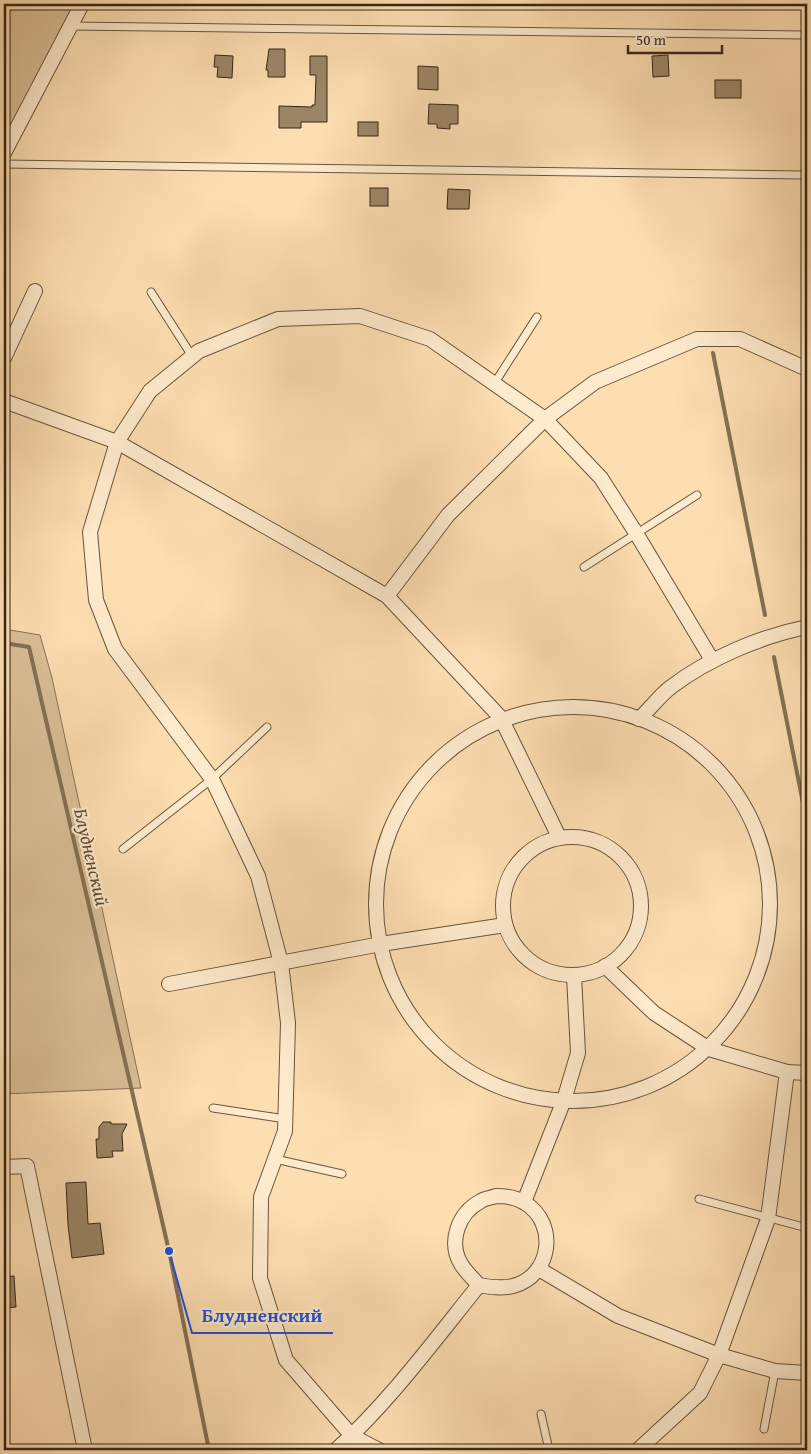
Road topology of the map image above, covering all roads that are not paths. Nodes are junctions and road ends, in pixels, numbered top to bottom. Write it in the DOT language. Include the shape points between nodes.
graph roads {
  1 [pos="82,4"];
  2 [pos="70,26"];
  3 [pos="807,35"];
  4 [pos="4,153"];
  5 [pos="4,164"];
  6 [pos="807,175"];
  7 [pos="35,291"];
  8 [pos="151,292"];
  9 [pos="536,317"];
  10 [pos="192,356"];
  11 [pos="4,358"];
  12 [pos="807,370"];
  13 [pos="494,384"];
  14 [pos="4,401"];
  15 [pos="545,419"];
  16 [pos="117,442"];
  17 [pos="697,495"];
  18 [pos="636,533"];
  19 [pos="584,567"];
  20 [pos="387,596"];
  21 [pos="807,627"];
  22 [pos="712,660"];
  23 [pos="501,718"];
  24 [pos="639,719"];
  25 [pos="267,727"];
  26 [pos="212,778"];
  27 [pos="558,837"];
  28 [pos="123,849"];
  29 [pos="505,925"];
  30 [pos="381,944"];
  31 [pos="281,963"];
  32 [pos="605,966"];
  33 [pos="574,976"];
  34 [pos="169,984"];
  35 [pos="709,1049"];
  36 [pos="787,1072"];
  37 [pos="807,1073"];
  38 [pos="564,1100"];
  39 [pos="213,1108"];
  40 [pos="286,1119"];
  41 [pos="275,1159"];
  42 [pos="4,1168"];
  43 [pos="342,1174"];
  44 [pos="699,1199"];
  45 [pos="524,1202"];
  46 [pos="768,1219"];
  47 [pos="807,1228"];
  48 [pos="539,1270"];
  49 [pos="479,1285"];
  50 [pos="719,1355"];
  51 [pos="775,1371"];
  52 [pos="807,1373"];
  53 [pos="541,1414"];
  54 [pos="764,1429"];
  55 [pos="352,1436"];
  56 [pos="86,1450"];
  57 [pos="336,1450"];
  58 [pos="379,1450"];
  59 [pos="548,1450"];
  60 [pos="638,1450"];
  1 -- 2 [label="street"];
  2 -- 3 [label="lane"];
  2 -- 4 [label="street"];
  5 -- 6 [label="lane"];
  7 -- 11 [label="street"];
  8 -- 10 [label="lane"];
  9 -- 13 [label="lane"];
  10 -- 13 [label="street" via="278,319 360,316 430,339"];
  10 -- 16 [label="street" via="150,391"];
  12 -- 15 [label="street" via="740,339 697,339 595,382"];
  13 -- 15 [label="street"];
  14 -- 16 [label="street"];
  15 -- 18 [label="street" via="601,478"];
  15 -- 20 [label="street" via="448,515"];
  16 -- 20 [label="street"];
  16 -- 26 [label="street" via="90,532 96,600 115,649"];
  17 -- 18 [label="lane"];
  18 -- 19 [label="lane"];
  18 -- 22 [label="street"];
  20 -- 23 [label="street"];
  21 -- 22 [label="street" via="786,631"];
  22 -- 24 [label="street" via="670,687"];
  23 -- 24 [label="street" via="560,706 621,711"];
  23 -- 27 [label="street"];
  23 -- 30 [label="street" via="446,750 404,798 380,856 375,920"];
  24 -- 35 [label="street" via="676,735 723,774 755,825 770,884 767,944 761,961 746,1001"];
  25 -- 26 [label="lane"];
  26 -- 28 [label="lane"];
  26 -- 31 [label="street" via="258,876"];
  27 -- 29 [label="street" via="537,846 520,860 512,873 503,902"];
  27 -- 32 [label="street" via="582,837 604,843 622,857 635,876 642,898 641,921 632,942 617,960"];
  29 -- 30 [label="street"];
  29 -- 33 [label="street" via="515,946 531,962 552,972"];
  30 -- 31 [label="street"];
  30 -- 38 [label="street" via="390,981 423,1035 472,1075 532,1098"];
  31 -- 34 [label="street"];
  31 -- 40 [label="street" via="288,1023"];
  32 -- 33 [label="street"];
  32 -- 35 [label="street" via="654,1013"];
  33 -- 38 [label="street" via="578,1053"];
  35 -- 36 [label="street"];
  35 -- 38 [label="street" via="656,1084 595,1101"];
  36 -- 37 [label="street"];
  36 -- 46 [label="street"];
  38 -- 45 [label="street"];
  39 -- 40 [label="lane"];
  40 -- 41 [label="street" via="286,1131"];
  41 -- 43 [label="lane"];
  41 -- 55 [label="street" via="261,1197 260,1278 286,1360"];
  42 -- 56 [label="street" via="27,1166"];
  44 -- 46 [label="lane"];
  45 -- 48 [label="street" via="536,1212 548,1240 546,1256"];
  45 -- 49 [label="street" via="510,1196 496,1196 482,1200 460,1220 456,1249 461,1263"];
  46 -- 47 [label="lane"];
  46 -- 50 [label="street"];
  48 -- 49 [label="street" via="513,1286"];
  48 -- 50 [label="street" via="618,1316"];
  49 -- 55 [label="street"];
  50 -- 51 [label="street"];
  50 -- 60 [label="street" via="700,1393"];
  51 -- 52 [label="street"];
  51 -- 54 [label="lane"];
  53 -- 59 [label="lane"];
  55 -- 57 [label="street"];
  55 -- 58 [label="street"];
}
